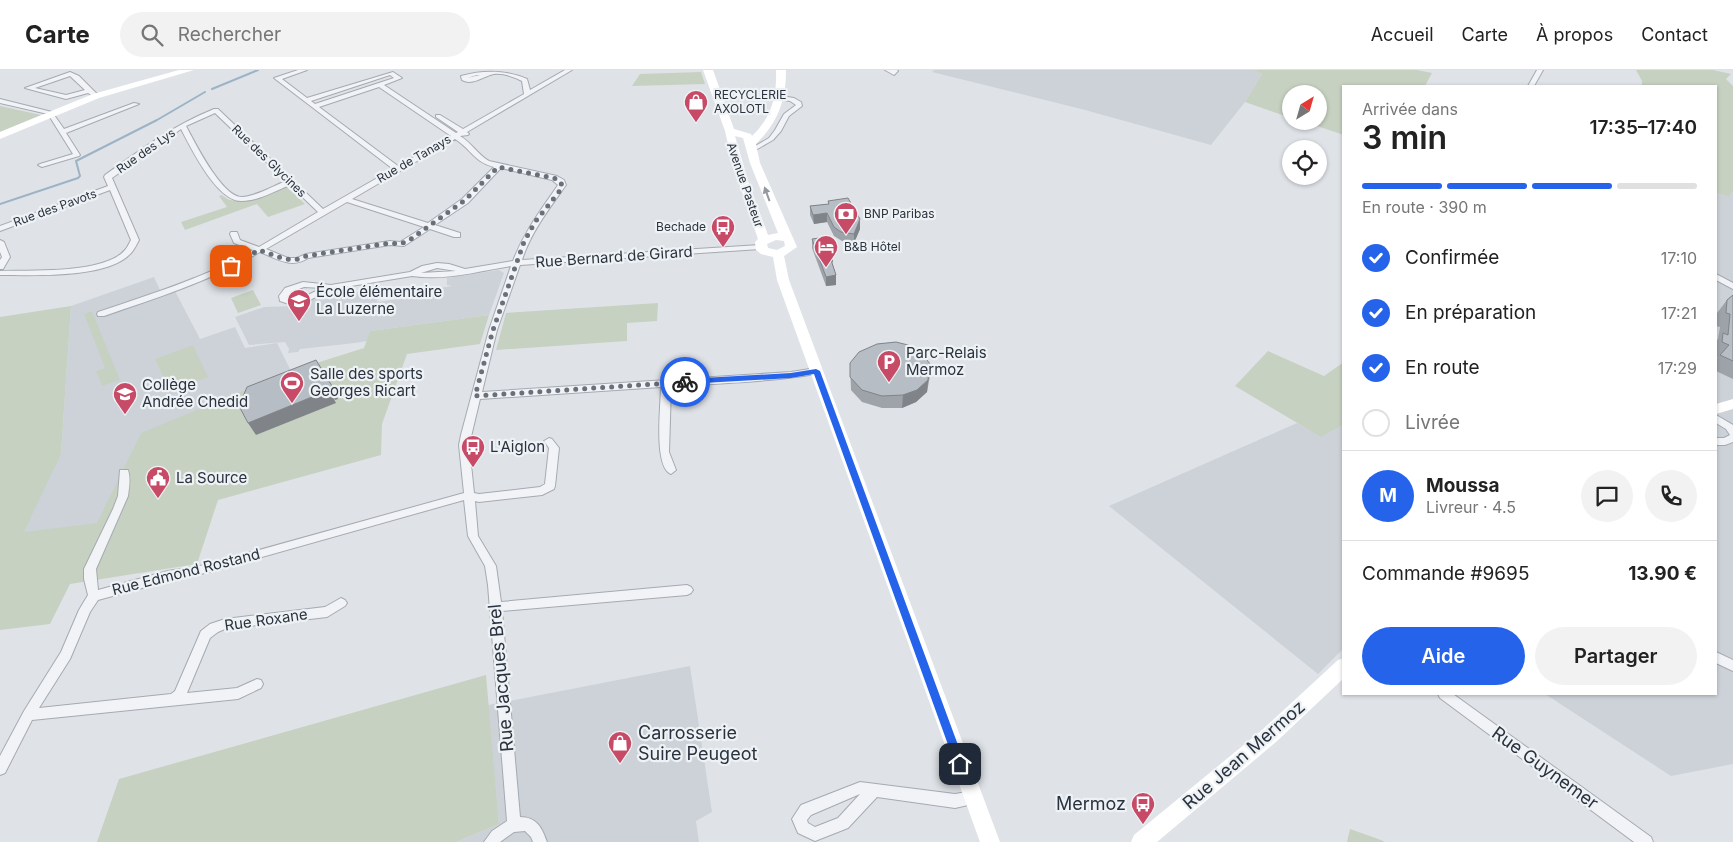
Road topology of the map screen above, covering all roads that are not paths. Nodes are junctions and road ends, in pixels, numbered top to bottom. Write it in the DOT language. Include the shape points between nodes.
graph roads {
  1 [pos="189,70"];
  2 [pos="304,70"];
  3 [pos="570,70"];
  4 [pos="708,70"];
  5 [pos="781,70"];
  6 [pos="1540,70"];
  7 [pos="389,71"];
  8 [pos="174,72"];
  9 [pos="494,72"];
  10 [pos="388,82"];
  11 [pos="380,85"];
  12 [pos="1532,85"];
  13 [pos="132,86"];
  14 [pos="92,94"];
  15 [pos="527,94"];
  16 [pos="781,98"];
  17 [pos="306,100"];
  18 [pos="0,101"];
  19 [pos="136,104"];
  20 [pos="314,106"];
  21 [pos="216,110"];
  22 [pos="52,115"];
  23 [pos="182,126"];
  24 [pos="730,131"];
  25 [pos="63,132"];
  26 [pos="763,132"];
  27 [pos="459,134"];
  28 [pos="743,134"];
  29 [pos="0,138"];
  30 [pos="752,146"];
  31 [pos="733,148"];
  32 [pos="42,165"];
  33 [pos="498,167"];
  34 [pos="397,169"];
  35 [pos="291,182"];
  36 [pos="112,188"];
  37 [pos="346,199"];
  38 [pos="323,213"];
  39 [pos="429,226"];
  40 [pos="0,229"];
  41 [pos="234,234"];
  42 [pos="457,236"];
  43 [pos="786,238"];
  44 [pos="0,242"];
  45 [pos="762,244"];
  46 [pos="259,250"];
  47 [pos="778,254"];
  48 [pos="516,263"];
  49 [pos="0,267"];
  50 [pos="0,273"];
  51 [pos="1717,277"];
  52 [pos="1717,282"];
  53 [pos="331,287"];
  54 [pos="101,314"];
  55 [pos="816,371"];
  56 [pos="666,383"];
  57 [pos="475,396"];
  58 [pos="1733,404"];
  59 [pos="1717,414"];
  60 [pos="1732,430"];
  61 [pos="1733,438"];
  62 [pos="549,441"];
  63 [pos="1717,442"];
  64 [pos="1717,442"];
  65 [pos="1733,447"];
  66 [pos="671,470"];
  67 [pos="124,473"];
  68 [pos="469,495"];
  69 [pos="473,536"];
  70 [pos="687,590"];
  71 [pos="94,596"];
  72 [pos="341,602"];
  73 [pos="495,607"];
  74 [pos="1717,658"];
  75 [pos="1733,666"];
  76 [pos="1342,668"];
  77 [pos="257,684"];
  78 [pos="1445,695"];
  79 [pos="172,701"];
  80 [pos="28,715"];
  81 [pos="0,769"];
  82 [pos="874,790"];
  83 [pos="972,798"];
  84 [pos="514,824"];
  85 [pos="491,842"];
  86 [pos="540,842"];
  87 [pos="990,842"];
  88 [pos="1141,842"];
  89 [pos="1646,842"];
  1 -- 8 [label="main road"];
  2 -- 17 [label="street" via="277,78"];
  3 -- 15 [label="street, Rue de Tanays"];
  4 -- 24 [label="main road, Avenue Pasteur"];
  5 -- 16 [label="main road"];
  6 -- 12 [label="street"];
  7 -- 10 [label="street" via="400,78"];
  7 -- 17 [label="street"];
  8 -- 13 [label="main road"];
  9 -- 15 [label="street" via="523,78"];
  10 -- 11 [label="street"];
  10 -- 27 [label="street"];
  11 -- 20 [label="street"];
  11 -- 27 [label="street"];
  13 -- 14 [label="main road"];
  13 -- 22 [label="main road"];
  14 -- 14 [label="street" via="66,97 28,88 70,74"];
  14 -- 22 [label="main road"];
  15 -- 27 [label="street, Rue de Tanays"];
  16 -- 26 [label="main road"];
  16 -- 30 [label="street" via="792,99 799,106 788,113 771,139"];
  17 -- 20 [label="street"];
  18 -- 22 [label="street"];
  19 -- 25 [label="street"];
  20 -- 34 [label="street"];
  21 -- 23 [label="street, Rue des Lys"];
  21 -- 35 [label="street, Rue des Glycines"];
  22 -- 25 [label="street"];
  22 -- 29 [label="main road"];
  23 -- 35 [label="street" via="204,165 232,196 239,199 249,197"];
  23 -- 36 [label="street, Rue des Lys" via="108,177"];
  24 -- 28 [label="main road, Avenue Pasteur"];
  24 -- 31 [label="main road, Avenue Pasteur" via="728,136"];
  25 -- 32 [label="street" via="77,155"];
  26 -- 28 [label="main road"];
  26 -- 30 [label="main road"];
  27 -- 33 [label="street" via="476,154"];
  27 -- 34 [label="street, Rue de Tanays"];
  28 -- 30 [label="main road, Avenue Pasteur"];
  30 -- 31 [label="main road" via="741,153"];
  43 -- 30 [label="main road, Avenue Pasteur, one-way" via="767,194"];
  31 -- 45 [label="main road, Avenue Pasteur"];
  33 -- 39 [label="street" via="465,200"];
  33 -- 48 [label="street" via="561,182 562,188 535,222"];
  34 -- 37 [label="street, Rue de Tanays"];
  35 -- 38 [label="street, Rue des Glycines"];
  36 -- 40 [label="street, Rue des Pavots"];
  36 -- 50 [label="street, Rue des Lys" via="135,240 127,254 106,265 82,270"];
  37 -- 38 [label="street, Rue de Tanays"];
  37 -- 39 [label="street"];
  38 -- 46 [label="street, Rue de Tanays"];
  39 -- 42 [label="street"];
  39 -- 46 [label="street" via="401,244 306,256 298,261"];
  41 -- 46 [label="street" via="237,241"];
  43 -- 45 [label="main road, Avenue Pasteur" via="775,236"];
  43 -- 47 [label="main road" via="791,247"];
  44 -- 49 [label="street, Rue des Pavots" via="6,257"];
  45 -- 47 [label="main road, Avenue Pasteur" via="768,253"];
  45 -- 48 [label="street, Rue Bernard de Girard"];
  46 -- 54 [label="street, Rue de Tanays" via="216,273"];
  47 -- 55 [label="main road" via="783,280"];
  48 -- 53 [label="street"];
  48 -- 57 [label="street, Rue Bernard de Girard"];
  51 -- 52 [label="street" via="1733,287"];
  53 -- 53 [label="street" via="297,286 283,296 289,302 299,302"];
  55 -- 56 [label="street"];
  55 -- 83 [label="main road"];
  56 -- 57 [label="street"];
  56 -- 66 [label="street" via="664,452"];
  57 -- 68 [label="street, Rue Bernard de Girard" via="464,445"];
  58 -- 59 [label="main road"];
  59 -- 60 [label="street"];
  61 -- 63 [label="street"];
  62 -- 68 [label="street, Rue Edmond Rostand" via="554,448 550,486 542,491 479,498"];
  64 -- 65 [label="street"];
  67 -- 71 [label="street" via="120,503 89,571"];
  68 -- 69 [label="street, Rue Bernard de Girard"];
  68 -- 71 [label="street, Rue Edmond Rostand" via="205,569"];
  69 -- 73 [label="street, Rue Jacques Brel" via="490,566"];
  70 -- 73 [label="street"];
  71 -- 80 [label="street, Rue Edmond Rostand" via="66,655"];
  72 -- 79 [label="street, Rue Roxane" via="327,612 214,628 205,635 180,695"];
  73 -- 84 [label="street, Rue Jacques Brel"];
  74 -- 75 [label="street"];
  76 -- 88 [label="main road, Rue Jean Mermoz" via="1269,736"];
  77 -- 79 [label="street" via="238,693"];
  78 -- 89 [label="street, Rue Guynemer"];
  79 -- 80 [label="street"];
  80 -- 81 [label="street, Rue Edmond Rostand"];
  82 -- 82 [label="street" via="860,788 806,810 799,819 803,828 815,834 843,823"];
  82 -- 83 [label="street" via="955,801"];
  83 -- 87 [label="main road"];
  84 -- 85 [label="street"];
  84 -- 86 [label="street" via="534,829"];
}
